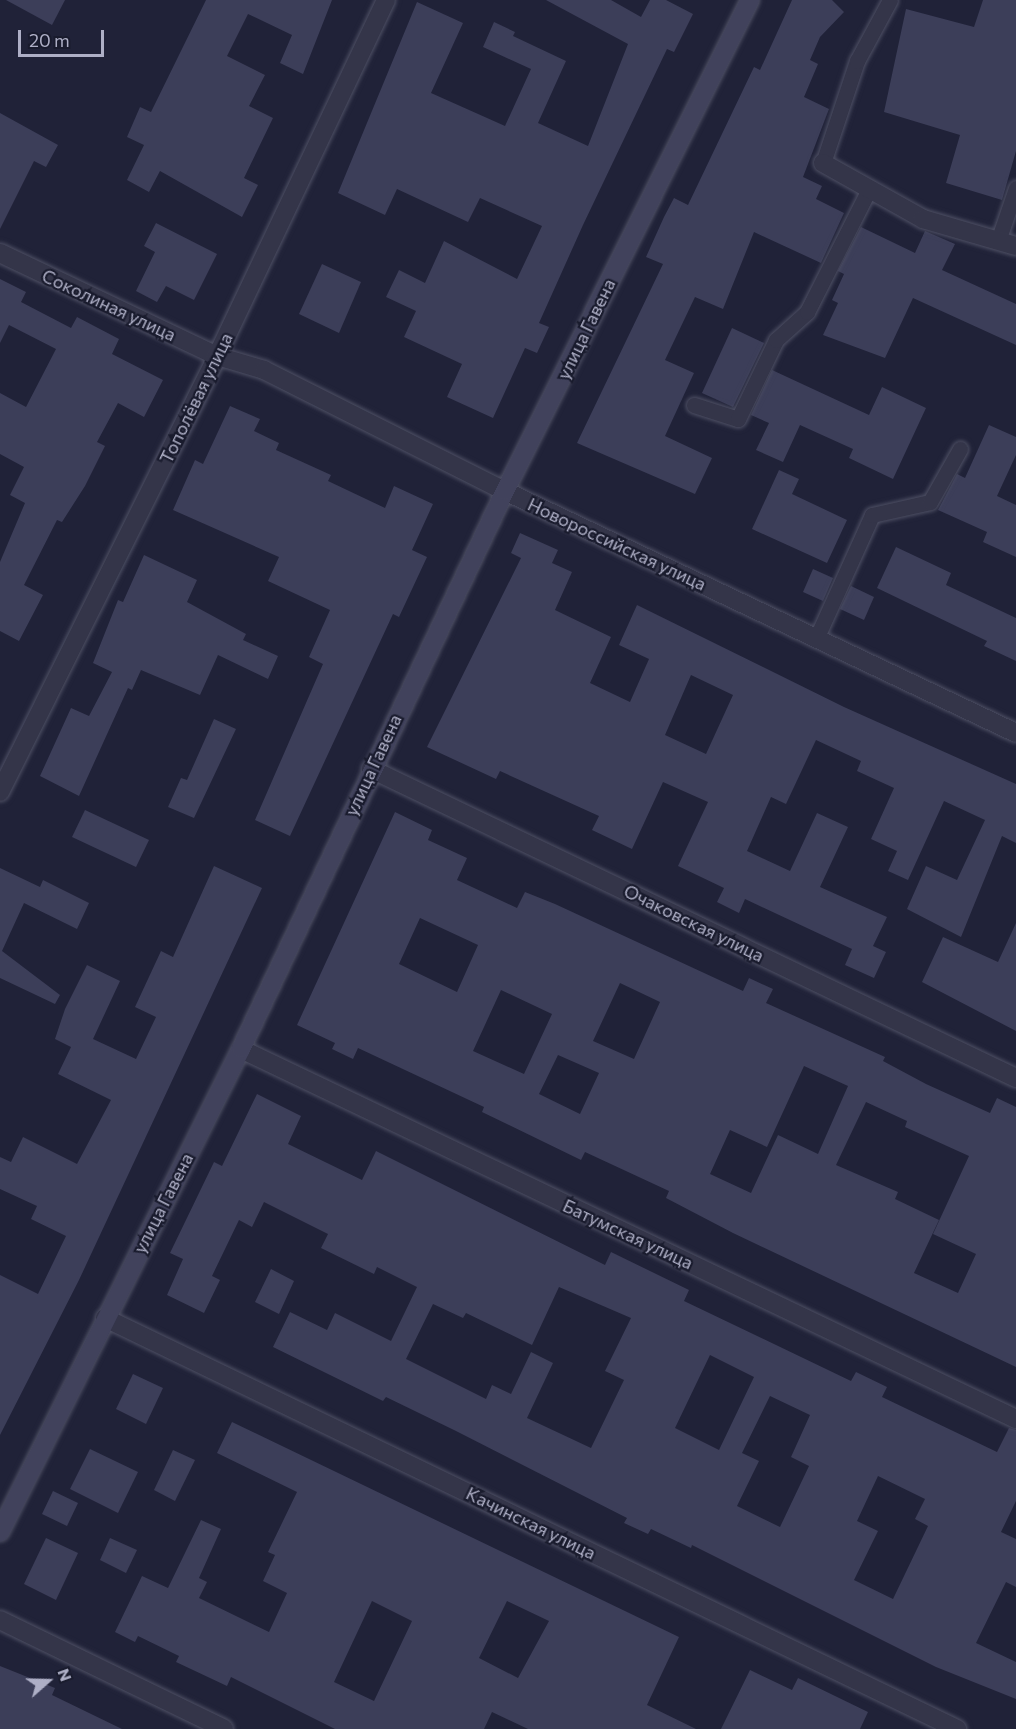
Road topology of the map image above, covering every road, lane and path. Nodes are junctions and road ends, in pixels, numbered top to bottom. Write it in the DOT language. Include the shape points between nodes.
graph roads {
  1 [pos="386,0"];
  2 [pos="750,0"];
  3 [pos="890,0"];
  4 [pos="823,163"];
  5 [pos="1016,188"];
  6 [pos="869,189"];
  7 [pos="1007,243"];
  8 [pos="0,253"];
  9 [pos="217,356"];
  10 [pos="694,405"];
  11 [pos="960,449"];
  12 [pos="505,491"];
  13 [pos="816,639"];
  14 [pos="1016,733"];
  15 [pos="371,769"];
  16 [pos="0,792"];
  17 [pos="241,1049"];
  18 [pos="1016,1078"];
  19 [pos="105,1318"];
  20 [pos="1016,1419"];
  21 [pos="0,1533"];
  22 [pos="0,1620"];
  23 [pos="224,1729"];
  24 [pos="957,1729"];
  1 -- 9 [label="street, Тополёвая улица"];
  2 -- 12 [label="street, улица Гавена"];
  3 -- 4 [label="lane" via="857,61"];
  4 -- 6 [label="street"];
  5 -- 7 [label="lane"];
  6 -- 7 [label="street" via="923,219"];
  6 -- 10 [label="lane" via="807,312 776,340 738,419"];
  8 -- 9 [label="street, Соколиная улица"];
  9 -- 12 [label="street, Новороссийская улица" via="264,370"];
  9 -- 16 [label="street, Тополёвая улица"];
  11 -- 13 [label="lane" via="930,502 872,515"];
  12 -- 13 [label="street, Новороссийская улица"];
  12 -- 15 [label="street, улица Гавена"];
  13 -- 14 [label="street, Новороссийская улица"];
  15 -- 17 [label="street, улица Гавена"];
  15 -- 18 [label="street, Очаковская улица"];
  17 -- 19 [label="street, улица Гавена"];
  17 -- 20 [label="street, Батумская улица"];
  19 -- 21 [label="street, улица Гавена"];
  19 -- 24 [label="street, Качинская улица"];
  22 -- 23 [label="street"];
}
